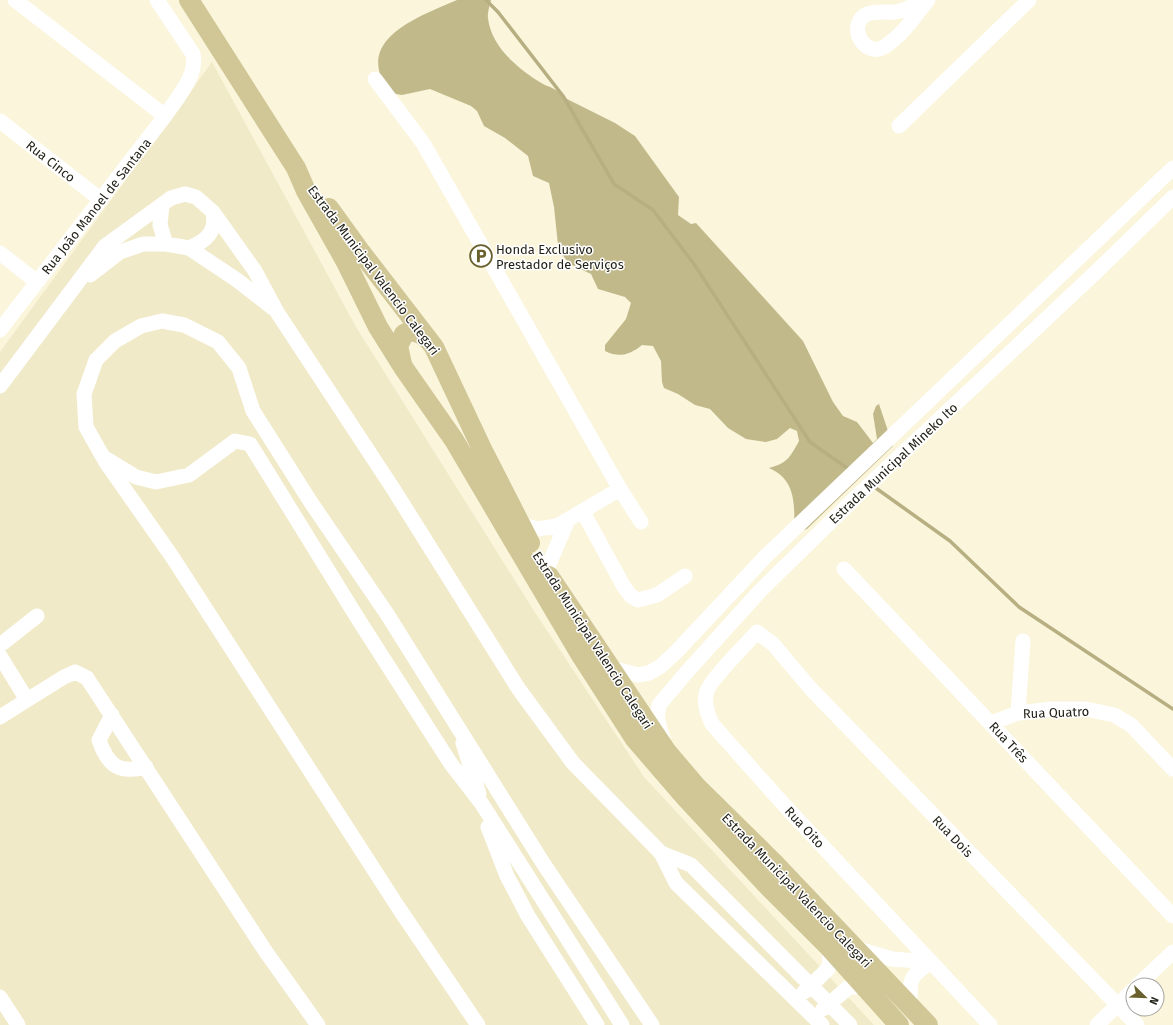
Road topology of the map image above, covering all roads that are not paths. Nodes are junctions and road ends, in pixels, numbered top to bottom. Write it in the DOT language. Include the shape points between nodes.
graph roads {
  1 [pos="15,0"];
  2 [pos="157,0"];
  3 [pos="189,0"];
  4 [pos="923,0"];
  5 [pos="928,0"];
  6 [pos="1029,0"];
  7 [pos="375,79"];
  8 [pos="165,116"];
  9 [pos="0,121"];
  10 [pos="899,126"];
  11 [pos="296,168"];
  12 [pos="1173,168"];
  13 [pos="1173,197"];
  14 [pos="102,200"];
  15 [pos="162,205"];
  16 [pos="213,212"];
  17 [pos="1116,223"];
  18 [pos="1127,242"];
  19 [pos="166,244"];
  20 [pos="189,248"];
  21 [pos="0,253"];
  22 [pos="37,282"];
  23 [pos="75,287"];
  24 [pos="277,312"];
  25 [pos="0,330"];
  26 [pos="434,347"];
  27 [pos="403,367"];
  28 [pos="0,386"];
  29 [pos="103,457"];
  30 [pos="620,489"];
  31 [pos="583,512"];
  32 [pos="568,520"];
  33 [pos="641,522"];
  34 [pos="520,524"];
  35 [pos="844,569"];
  36 [pos="546,571"];
  37 [pos="685,576"];
  38 [pos="37,616"];
  39 [pos="1023,640"];
  40 [pos="772,644"];
  41 [pos="0,645"];
  42 [pos="0,656"];
  43 [pos="611,668"];
  44 [pos="27,700"];
  45 [pos="1018,713"];
  46 [pos="112,715"];
  47 [pos="0,717"];
  48 [pos="457,723"];
  49 [pos="991,723"];
  50 [pos="667,752"];
  51 [pos="146,767"];
  52 [pos="1173,769"];
  53 [pos="482,804"];
  54 [pos="661,853"];
  55 [pos="543,863"];
  56 [pos="526,874"];
  57 [pos="716,890"];
  58 [pos="700,906"];
  59 [pos="1173,916"];
  60 [pos="829,947"];
  61 [pos="852,948"];
  62 [pos="1173,952"];
  63 [pos="931,962"];
  64 [pos="1146,977"];
  65 [pos="812,986"];
  66 [pos="865,987"];
  67 [pos="0,997"];
  68 [pos="796,998"];
  69 [pos="1125,998"];
  70 [pos="829,1003"];
  71 [pos="1117,1005"];
  72 [pos="910,1007"];
  73 [pos="818,1021"];
  74 [pos="18,1025"];
  75 [pos="318,1025"];
  76 [pos="478,1025"];
  77 [pos="597,1025"];
  78 [pos="622,1025"];
  79 [pos="652,1025"];
  80 [pos="850,1025"];
  81 [pos="900,1025"];
  82 [pos="928,1025"];
  83 [pos="990,1025"];
  84 [pos="1097,1025"];
  85 [pos="1137,1025"];
  1 -- 8 [label="street"];
  2 -- 8 [label="street, Rua João Manoel de Santana" via="194,60 189,79"];
  3 -- 11 [label="main road, Estrada Municipal Valencio Calegari"];
  4 -- 5 [label="street" via="896,12 881,11 866,15 859,26 862,43 874,49 884,47 906,27"];
  6 -- 10 [label="street"];
  7 -- 30 [label="street" via="423,143"];
  8 -- 14 [label="street, Rua João Manoel de Santana"];
  9 -- 14 [label="street, Rua Cinco"];
  11 -- 26 [label="main road, Estrada Municipal Valencio Calegari" via="314,187 360,252"];
  11 -- 27 [label="main road, Estrada Municipal Valencio Calegari" via="378,327"];
  12 -- 17 [label="street, Estrada Municipal Mineko Ito"];
  13 -- 18 [label="street, Estrada Municipal Mineko Ito"];
  14 -- 22 [label="street, Rua João Manoel de Santana"];
  15 -- 16 [label="street" via="171,198 185,194 196,197"];
  15 -- 19 [label="street" via="160,225"];
  15 -- 23 [label="street" via="105,246"];
  16 -- 20 [label="street" via="215,223 212,231 203,242"];
  16 -- 24 [label="street" via="255,271"];
  17 -- 18 [label="street" via="1112,232 1114,241"];
  17 -- 43 [label="street, Estrada Municipal Mineko Ito" via="767,555 661,666 649,673 638,675"];
  18 -- 50 [label="street, Estrada Municipal Mineko Ito" via="759,592 659,705 657,718"];
  19 -- 20 [label="street"];
  19 -- 23 [label="street" via="143,244 120,252"];
  20 -- 24 [label="street" via="237,280"];
  21 -- 22 [label="street"];
  22 -- 25 [label="street, Rua João Manoel de Santana"];
  23 -- 28 [label="street"];
  24 -- 54 [label="street" via="394,490 518,688 573,763"];
  26 -- 27 [label="main road" via="427,338 418,333 406,332 398,346"];
  26 -- 34 [label="main road, Estrada Municipal Valencio Calegari"];
  27 -- 60 [label="main road, Estrada Municipal Valencio Calegari" via="454,440 579,652 635,739 690,803"];
  29 -- 48 [label="street" via="86,427 84,394 96,360 115,341 141,326 162,321 184,325 218,342 239,368 253,411"];
  29 -- 53 [label="street" via="136,477 156,482 189,475 235,441 250,444 447,757"];
  29 -- 76 [label="street" via="173,558 398,907"];
  30 -- 31 [label="street"];
  30 -- 33 [label="street"];
  31 -- 32 [label="street"];
  31 -- 37 [label="street" via="631,596 638,600 657,595"];
  32 -- 34 [label="street" via="557,526 537,529"];
  32 -- 36 [label="street"];
  34 -- 36 [label="main road, Estrada Municipal Valencio Calegari"];
  35 -- 49 [label="street, Rua Três"];
  36 -- 43 [label="main road, Estrada Municipal Valencio Calegari"];
  38 -- 41 [label="street"];
  39 -- 45 [label="street"];
  40 -- 63 [label="street, Rua Oito" via="758,632 713,681 706,692 706,708 712,724"];
  40 -- 71 [label="street, Rua Dois" via="811,689"];
  42 -- 44 [label="street"];
  43 -- 50 [label="main road, Estrada Municipal Valencio Calegari"];
  44 -- 46 [label="street" via="75,672 87,678"];
  44 -- 47 [label="street"];
  45 -- 49 [label="street, Rua Quatro"];
  45 -- 52 [label="street, Rua Quatro" via="1086,709 1114,715 1132,725"];
  46 -- 51 [label="street"];
  46 -- 51 [label="street" via="99,740 103,750 111,762 120,768 131,771"];
  48 -- 53 [label="street"];
  48 -- 55 [label="street"];
  49 -- 59 [label="street, Rua Três"];
  50 -- 61 [label="main road, Estrada Municipal Valencio Calegari" via="696,786 773,862"];
  51 -- 75 [label="street" via="266,952"];
  53 -- 56 [label="street"];
  53 -- 77 [label="street" via="507,876 528,916"];
  54 -- 57 [label="street" via="691,865"];
  54 -- 58 [label="street" via="676,883"];
  55 -- 56 [label="street"];
  55 -- 79 [label="street"];
  56 -- 78 [label="street"];
  57 -- 58 [label="street"];
  57 -- 65 [label="street"];
  58 -- 68 [label="street"];
  60 -- 65 [label="street" via="828,969"];
  60 -- 66 [label="main road, Estrada Municipal Valencio Calegari"];
  61 -- 63 [label="street" via="892,959"];
  61 -- 72 [label="main road, Estrada Municipal Valencio Calegari"];
  62 -- 64 [label="street"];
  63 -- 72 [label="street" via="913,974"];
  63 -- 83 [label="street, Rua Oito"];
  65 -- 68 [label="street"];
  65 -- 70 [label="street"];
  66 -- 70 [label="street" via="849,987"];
  66 -- 81 [label="main road, Estrada Municipal Valencio Calegari"];
  67 -- 74 [label="street"];
  68 -- 73 [label="street"];
  69 -- 71 [label="street"];
  70 -- 73 [label="street"];
  70 -- 80 [label="street"];
  71 -- 84 [label="street"];
  71 -- 85 [label="street, Rua Dois"];
  72 -- 82 [label="main road, Estrada Municipal Valencio Calegari"];
}
